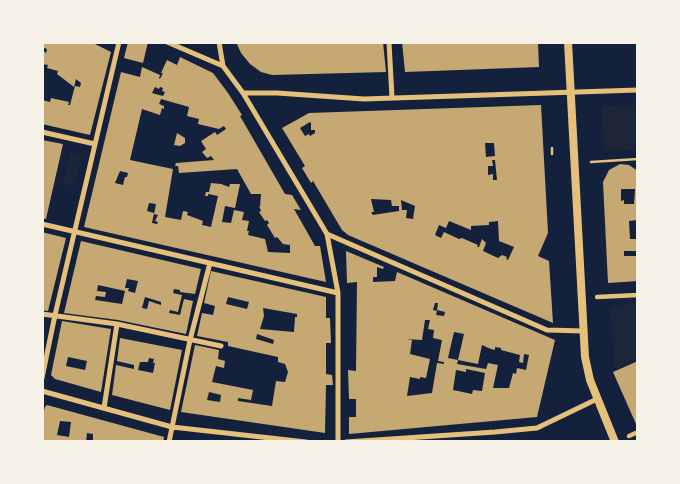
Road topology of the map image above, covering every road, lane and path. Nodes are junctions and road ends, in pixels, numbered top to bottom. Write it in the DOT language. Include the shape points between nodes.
graph roads {
  1 [pos="118,42"];
  2 [pos="167,42"];
  3 [pos="219,42"];
  4 [pos="389,42"];
  5 [pos="568,42"];
  6 [pos="223,66"];
  7 [pos="638,90"];
  8 [pos="570,92"];
  9 [pos="243,93"];
  10 [pos="392,98"];
  11 [pos="42,132"];
  12 [pos="95,144"];
  13 [pos="552,148"];
  14 [pos="552,154"];
  15 [pos="638,159"];
  16 [pos="591,162"];
  17 [pos="42,224"];
  18 [pos="77,232"];
  19 [pos="328,234"];
  20 [pos="210,263"];
  21 [pos="338,293"];
  22 [pos="638,295"];
  23 [pos="597,297"];
  24 [pos="42,314"];
  25 [pos="55,316"];
  26 [pos="117,324"];
  27 [pos="583,330"];
  28 [pos="190,340"];
  29 [pos="221,346"];
  30 [pos="42,378"];
  31 [pos="42,391"];
  32 [pos="597,399"];
  33 [pos="104,408"];
  34 [pos="172,427"];
  35 [pos="638,432"];
  36 [pos="629,436"];
  37 [pos="169,442"];
  38 [pos="306,442"];
  39 [pos="338,442"];
  40 [pos="346,442"];
  41 [pos="615,442"];
  1 -- 12 [label="street"];
  2 -- 6 [label="street"];
  3 -- 6 [label="street"];
  4 -- 10 [label="street"];
  5 -- 8 [label="street"];
  6 -- 9 [label="street"];
  7 -- 8 [label="street"];
  8 -- 10 [label="street"];
  8 -- 27 [label="street"];
  9 -- 10 [label="street"];
  9 -- 19 [label="street"];
  11 -- 12 [label="street"];
  12 -- 18 [label="street"];
  13 -- 14 [label="path"];
  15 -- 16 [label="path"];
  17 -- 18 [label="street"];
  18 -- 20 [label="street"];
  18 -- 25 [label="street"];
  19 -- 21 [label="street"];
  19 -- 27 [label="street" via="547,330"];
  20 -- 21 [label="street"];
  20 -- 28 [label="street"];
  21 -- 39 [label="street"];
  22 -- 23 [label="street"];
  24 -- 25 [label="street"];
  25 -- 26 [label="street"];
  25 -- 30 [label="street"];
  26 -- 28 [label="street"];
  26 -- 33 [label="street"];
  27 -- 32 [label="street" via="586,369"];
  28 -- 29 [label="street"];
  28 -- 34 [label="street"];
  31 -- 33 [label="street"];
  32 -- 40 [label="street" via="536,428"];
  32 -- 41 [label="street"];
  33 -- 34 [label="street"];
  34 -- 37 [label="street"];
  34 -- 38 [label="street"];
  35 -- 36 [label="street"];
}
